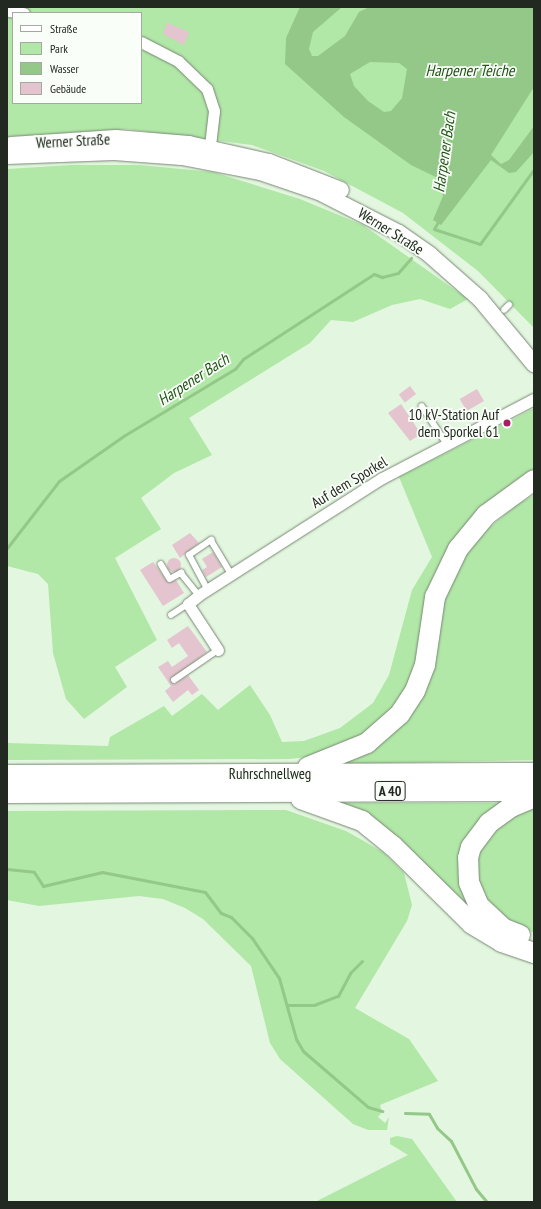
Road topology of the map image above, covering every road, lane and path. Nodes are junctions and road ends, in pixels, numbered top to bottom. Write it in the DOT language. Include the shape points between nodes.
graph roads {
  1 [pos="9,11"];
  2 [pos="16,12"];
  3 [pos="142,43"];
  4 [pos="7,146"];
  5 [pos="209,154"];
  6 [pos="7,156"];
  7 [pos="534,345"];
  8 [pos="534,364"];
  9 [pos="534,399"];
  10 [pos="422,406"];
  11 [pos="447,444"];
  12 [pos="534,480"];
  13 [pos="161,564"];
  14 [pos="231,573"];
  15 [pos="203,592"];
  16 [pos="188,604"];
  17 [pos="171,615"];
  18 [pos="218,650"];
  19 [pos="174,680"];
  20 [pos="534,773"];
  21 [pos="7,775"];
  22 [pos="246,783"];
  23 [pos="534,791"];
  24 [pos="7,793"];
  25 [pos="534,797"];
  26 [pos="534,939"];
  27 [pos="534,952"];
  1 -- 2 [label="street"];
  3 -- 5 [label="street" via="178,61 207,89 214,112"];
  4 -- 5 [label="main road, Werner Straße" via="116,138"];
  5 -- 6 [label="main road, Werner Straße" via="114,152"];
  5 -- 7 [label="main road, Werner Straße" via="293,170 371,205 447,257 507,307"];
  5 -- 8 [label="main road, Werner Straße" via="319,192 399,233 480,299"];
  9 -- 11 [label="street, Auf dem Sporkel"];
  10 -- 11 [label="lane"];
  11 -- 14 [label="street, Auf dem Sporkel" via="382,478"];
  12 -- 22 [label="highway" via="486,515 458,549 435,598 425,665 415,691 384,732 328,762"];
  13 -- 15 [label="lane" via="170,579 181,573"];
  14 -- 15 [label="street, Auf dem Sporkel"];
  14 -- 15 [label="lane" via="211,540 189,555"];
  15 -- 16 [label="street, Auf dem Sporkel"];
  16 -- 17 [label="lane, Auf dem Sporkel"];
  16 -- 18 [label="street"];
  18 -- 19 [label="lane"];
  20 -- 22 [label="highway, Ruhrschnellweg / A 40"];
  21 -- 22 [label="highway, Ruhrschnellweg / A 40"];
  22 -- 23 [label="highway, Ruhrschnellweg / A 40"];
  22 -- 24 [label="highway, Ruhrschnellweg / A 40"];
  22 -- 27 [label="highway" via="304,799 362,821 393,846 472,924 502,942"];
  25 -- 26 [label="highway" via="511,807 480,832 471,847 467,871 473,894 487,917 504,929"];
}
